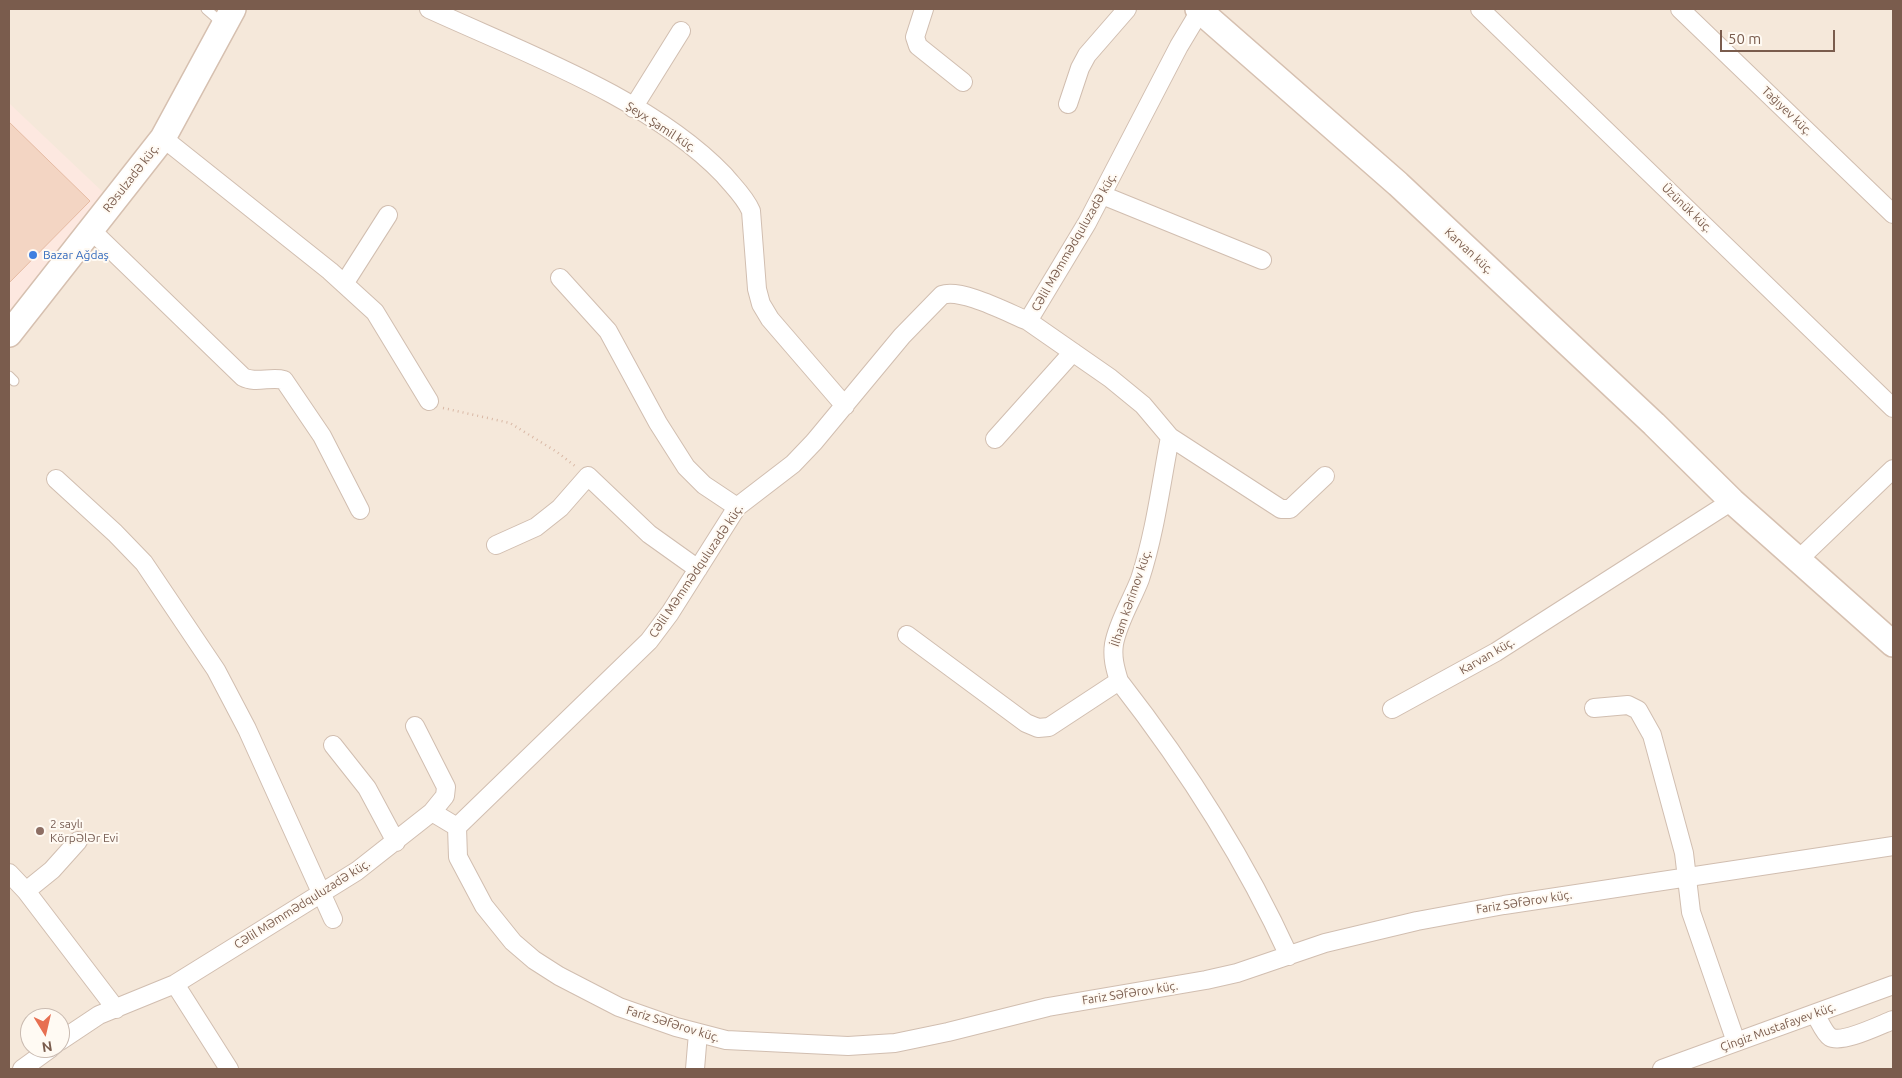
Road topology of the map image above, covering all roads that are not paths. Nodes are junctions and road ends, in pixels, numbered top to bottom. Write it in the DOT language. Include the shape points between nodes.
graph roads {
  1 [pos="430,9"];
  2 [pos="924,9"];
  3 [pos="1127,9"];
  4 [pos="1480,9"];
  5 [pos="1680,9"];
  6 [pos="1199,10"];
  7 [pos="221,14"];
  8 [pos="681,31"];
  9 [pos="963,82"];
  10 [pos="1068,104"];
  11 [pos="633,108"];
  12 [pos="162,138"];
  13 [pos="1102,195"];
  14 [pos="1893,214"];
  15 [pos="388,215"];
  16 [pos="90,229"];
  17 [pos="1262,260"];
  18 [pos="560,278"];
  19 [pos="344,284"];
  20 [pos="1028,321"];
  21 [pos="9,334"];
  22 [pos="1073,352"];
  23 [pos="429,401"];
  24 [pos="845,406"];
  25 [pos="1893,408"];
  26 [pos="1170,437"];
  27 [pos="995,439"];
  28 [pos="1893,469"];
  29 [pos="1325,476"];
  30 [pos="56,479"];
  31 [pos="1732,501"];
  32 [pos="737,507"];
  33 [pos="360,510"];
  34 [pos="496,544"];
  35 [pos="1798,560"];
  36 [pos="698,569"];
  37 [pos="907,635"];
  38 [pos="1893,642"];
  39 [pos="1119,681"];
  40 [pos="1594,708"];
  41 [pos="1392,709"];
  42 [pos="415,726"];
  43 [pos="333,745"];
  44 [pos="432,812"];
  45 [pos="457,827"];
  46 [pos="78,841"];
  47 [pos="396,842"];
  48 [pos="1893,846"];
  49 [pos="9,873"];
  50 [pos="1687,877"];
  51 [pos="26,891"];
  52 [pos="320,894"];
  53 [pos="333,919"];
  54 [pos="1289,956"];
  55 [pos="175,984"];
  56 [pos="1893,985"];
  57 [pos="116,1009"];
  58 [pos="1815,1014"];
  59 [pos="1893,1020"];
  60 [pos="698,1033"];
  61 [pos="70,1035"];
  62 [pos="1736,1042"];
  63 [pos="37,1058"];
  64 [pos="22,1069"];
  65 [pos="230,1069"];
  66 [pos="695,1069"];
  67 [pos="1662,1069"];
  1 -- 11 [label="street, Şeyx Şamil küç." via="586,81"];
  2 -- 9 [label="street" via="914,36 918,46"];
  3 -- 10 [label="street" via="1087,55"];
  4 -- 25 [label="street, Üzünük küç."];
  5 -- 14 [label="street, Tağıyev küç."];
  6 -- 13 [label="street, Cəlil Məmmədquluzadə küç."];
  6 -- 31 [label="street, Karvan küç." via="1398,184"];
  7 -- 12 [label="street, Rəsulzadə küç."];
  8 -- 11 [label="street"];
  11 -- 24 [label="street, Şeyx Şamil küç." via="693,146 746,200 754,227 762,304 770,319"];
  12 -- 16 [label="street, Rəsulzadə küç."];
  12 -- 19 [label="street"];
  13 -- 17 [label="street"];
  13 -- 20 [label="street, Cəlil Məmmədquluzadə küç."];
  15 -- 19 [label="street"];
  16 -- 21 [label="street, Rəsulzadə küç."];
  16 -- 33 [label="street" via="243,377 249,380 284,380 322,436"];
  18 -- 32 [label="street" via="608,331 686,467 704,485"];
  19 -- 23 [label="street" via="375,312"];
  20 -- 22 [label="street"];
  20 -- 24 [label="street, Cəlil Məmmədquluzadə küç." via="962,295 942,295 902,336"];
  22 -- 26 [label="street" via="1143,405"];
  22 -- 27 [label="street"];
  24 -- 32 [label="street, Cəlil Məmmədquluzadə küç." via="793,464"];
  26 -- 29 [label="street" via="1282,509 1290,508"];
  26 -- 39 [label="street, İlham kərimov küç." via="1140,580 1115,640 1113,655"];
  28 -- 35 [label="street"];
  30 -- 52 [label="street" via="144,564 216,670 247,729"];
  31 -- 35 [label="street, Karvan küç."];
  31 -- 41 [label="street, Karvan küç." via="1496,652"];
  32 -- 36 [label="street, Cəlil Məmmədquluzadə küç."];
  34 -- 36 [label="street" via="536,527 560,508 588,476 649,534"];
  35 -- 38 [label="street, Karvan küç."];
  36 -- 45 [label="street, Cəlil Məmmədquluzadə küç." via="649,641"];
  37 -- 39 [label="street" via="1026,723 1038,728 1049,727"];
  39 -- 54 [label="street, İlham kərimov küç." via="1210,808 1256,885"];
  40 -- 50 [label="street" via="1628,705 1638,710 1652,735 1684,853"];
  42 -- 44 [label="street, Cəlil Məmmədquluzadə küç." via="446,787 445,796"];
  43 -- 47 [label="street" via="367,788"];
  44 -- 45 [label="street"];
  44 -- 47 [label="street, Cəlil Məmmədquluzadə küç."];
  45 -- 60 [label="street, Fariz Səfərov küç." via="458,857 463,870 490,913 513,942 534,960 618,1007"];
  46 -- 51 [label="street" via="52,870"];
  47 -- 52 [label="street, Cəlil Məmmədquluzadə küç."];
  48 -- 50 [label="street, Fariz Səfərov küç."];
  49 -- 51 [label="street"];
  50 -- 54 [label="street, Fariz Səfərov küç." via="1417,921 1370,931"];
  50 -- 62 [label="street" via="1691,912"];
  51 -- 57 [label="street"];
  52 -- 53 [label="street"];
  52 -- 55 [label="street, Cəlil Məmmədquluzadə küç."];
  54 -- 60 [label="street, Fariz Səfərov küç." via="1206,980 1048,1007 895,1043 848,1046 774,1044 726,1040"];
  55 -- 57 [label="street, Cəlil Məmmədquluzadə küç."];
  55 -- 65 [label="street"];
  56 -- 58 [label="street, Çingiz Mustafayev küç."];
  57 -- 61 [label="street, Cəlil Məmmədquluzadə küç."];
  58 -- 59 [label="street" via="1828,1036 1835,1039"];
  58 -- 62 [label="street, Çingiz Mustafayev küç."];
  60 -- 66 [label="street"];
  62 -- 67 [label="street, Çingiz Mustafayev küç."];
  63 -- 64 [label="street"];
}
